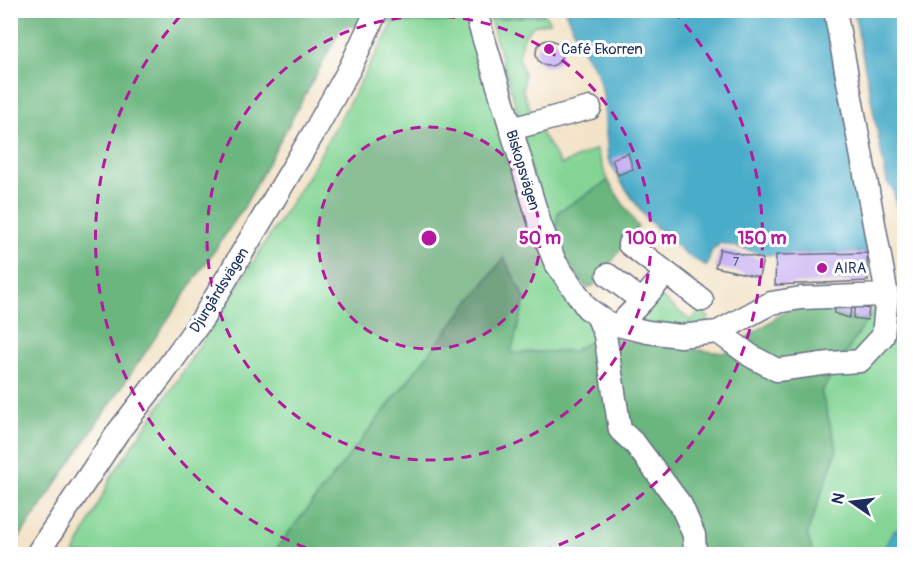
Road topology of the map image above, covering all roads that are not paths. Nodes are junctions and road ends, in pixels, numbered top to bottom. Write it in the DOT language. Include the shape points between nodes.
graph roads {
  1 [pos="377,10"];
  2 [pos="475,10"];
  3 [pos="835,10"];
  4 [pos="590,108"];
  5 [pos="511,129"];
  6 [pos="629,244"];
  7 [pos="666,273"];
  8 [pos="608,274"];
  9 [pos="887,295"];
  10 [pos="702,300"];
  11 [pos="642,302"];
  12 [pos="597,315"];
  13 [pos="620,325"];
  14 [pos="726,327"];
  15 [pos="37,555"];
  16 [pos="695,555"];
  1 -- 15 [label="street, Djurgårdsvägen" via="313,134 203,318 118,432"];
  2 -- 5 [label="street, Biskopsvägen"];
  3 -- 9 [label="street"];
  4 -- 5 [label="street"];
  5 -- 12 [label="street, Biskopsvägen" via="555,262 587,308"];
  6 -- 7 [label="street"];
  7 -- 10 [label="street"];
  7 -- 11 [label="street"];
  8 -- 11 [label="street"];
  9 -- 14 [label="street" via="771,303"];
  9 -- 14 [label="street" via="883,336 860,361 777,370 751,356"];
  11 -- 13 [label="street"];
  12 -- 13 [label="street, Biskopsvägen"];
  12 -- 16 [label="street, Biskopsvägen" via="605,335 621,430 681,505 694,535"];
  13 -- 14 [label="street, Biskopsvägen" via="680,336"];
}
